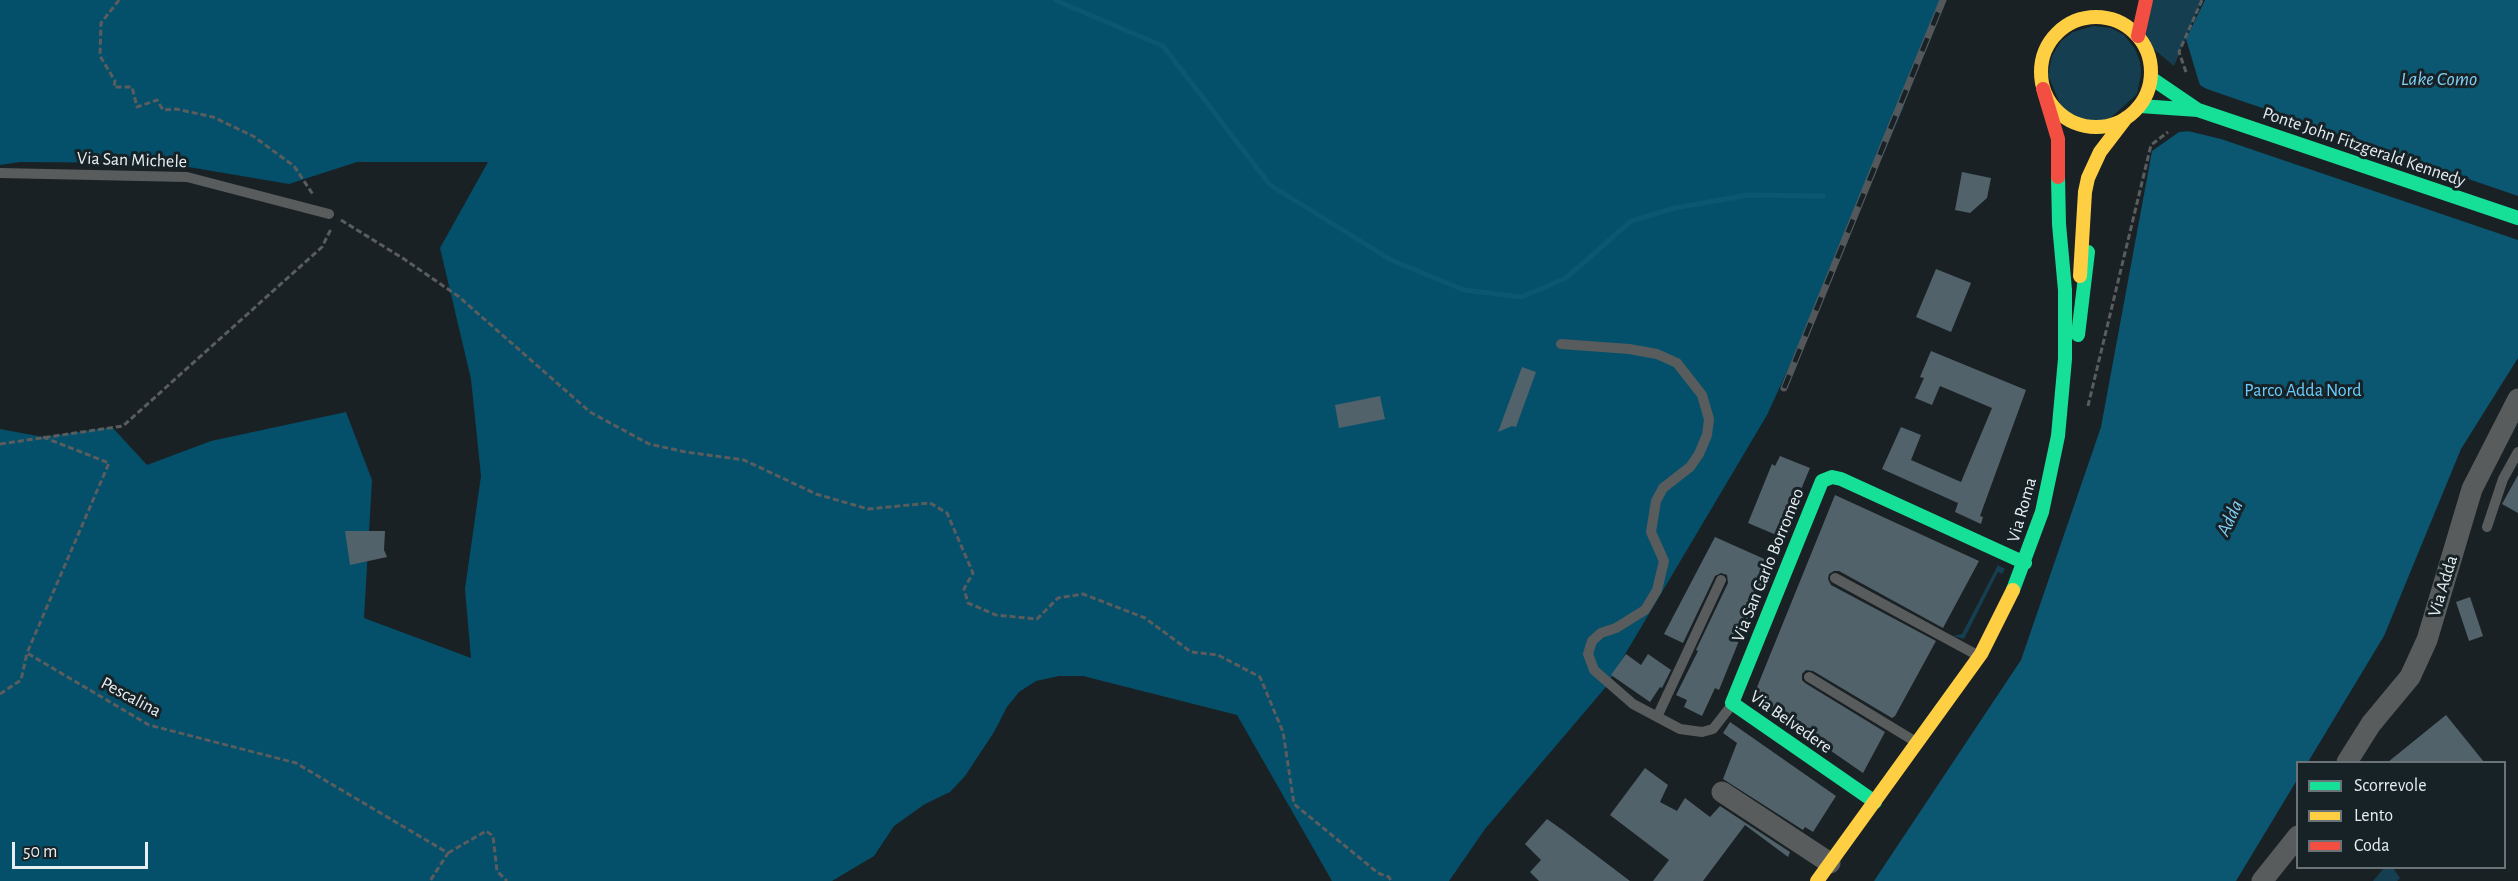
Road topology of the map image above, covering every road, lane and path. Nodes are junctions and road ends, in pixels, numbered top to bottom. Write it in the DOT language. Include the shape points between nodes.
graph roads {
  1 [pos="119,0"];
  2 [pos="2083,0"];
  3 [pos="2146,0"];
  4 [pos="2074,21"];
  5 [pos="2138,36"];
  6 [pos="2151,78"];
  7 [pos="2043,89"];
  8 [pos="2140,106"];
  9 [pos="2198,110"];
  10 [pos="2126,118"];
  11 [pos="2151,123"];
  12 [pos="2130,134"];
  13 [pos="2119,151"];
  14 [pos="2108,168"];
  15 [pos="0,172"];
  16 [pos="329,214"];
  17 [pos="2518,218"];
  18 [pos="2078,335"];
  19 [pos="1561,344"];
  20 [pos="2518,399"];
  21 [pos="43,437"];
  22 [pos="0,444"];
  23 [pos="2518,452"];
  24 [pos="2487,527"];
  25 [pos="2025,562"];
  26 [pos="1835,578"];
  27 [pos="1721,580"];
  28 [pos="27,654"];
  29 [pos="1979,656"];
  30 [pos="1809,677"];
  31 [pos="0,694"];
  32 [pos="1732,703"];
  33 [pos="1657,717"];
  34 [pos="1918,743"];
  35 [pos="2348,761"];
  36 [pos="1722,792"];
  37 [pos="1875,802"];
  38 [pos="2296,838"];
  39 [pos="448,853"];
  40 [pos="1832,872"];
  41 [pos="430,881"];
  42 [pos="507,881"];
  43 [pos="1390,881"];
  44 [pos="1817,881"];
  45 [pos="2262,881"];
  1 -- 16 [label="path" via="101,23 100,56 115,81 114,87 132,87 137,107 157,100 163,110 213,117 253,136 294,166"];
  2 -- 4 [label="main road"];
  3 -- 5 [label="main road"];
  4 -- 5 [label="main road" via="2108,18"];
  4 -- 7 [label="main road" via="2057,33 2046,49 2041,69"];
  5 -- 6 [label="main road" via="2149,56"];
  6 -- 8 [label="main road"];
  6 -- 9 [label="main road, Ponte John Fitzgerald Kennedy"];
  7 -- 10 [label="main road" via="2054,108 2075,123 2101,127"];
  7 -- 25 [label="main road, Via Roma" via="2058,139 2065,359 2054,462"];
  8 -- 9 [label="main road, Ponte John Fitzgerald Kennedy"];
  8 -- 10 [label="main road"];
  9 -- 11 [label="main road"];
  9 -- 17 [label="main road, Ponte John Fitzgerald Kennedy"];
  10 -- 18 [label="main road, Via Roma" via="2097,156 2086,187"];
  12 -- 13 [label="main road"];
  14 -- 18 [label="main road, Via Roma" via="2092,214"];
  15 -- 16 [label="lane, Via San Michele" via="187,177"];
  16 -- 21 [label="path" via="331,228 322,247 123,426"];
  16 -- 43 [label="path" via="458,296 591,412 649,444 744,460 816,494 868,509 930,503 947,513 973,573 964,589 968,603 996,615 1037,619 1058,598 1083,594 1145,618 1191,652 1218,655 1260,677 1283,732 1294,804"];
  18 -- 40 [label="main road, Via Roma" via="2071,432 2062,483 2030,584 1991,660 1960,707"];
  19 -- 33 [label="lane, Via Belvedere" via="1657,354 1677,363 1702,395 1707,411 1707,435 1699,454 1690,467 1663,488 1656,501 1651,532 1664,561 1656,590 1645,610 1601,633 1592,641 1588,654 1594,670 1633,704"];
  20 -- 35 [label="street, Via Adda" via="2472,489 2427,640 2410,677 2371,724"];
  21 -- 22 [label="path"];
  21 -- 28 [label="path" via="109,463"];
  23 -- 24 [label="lane" via="2503,478"];
  25 -- 29 [label="main road, Via Roma"];
  25 -- 32 [label="main road, Via San Carlo Borromeo" via="1840,479 1822,481"];
  26 -- 29 [label="lane"];
  27 -- 33 [label="lane"];
  28 -- 31 [label="path" via="21,680"];
  28 -- 39 [label="path, Pescalina" via="149,725 296,763"];
  29 -- 34 [label="main road, Via Roma"];
  30 -- 34 [label="lane"];
  32 -- 33 [label="lane, Via Belvedere" via="1713,729 1702,732 1680,729"];
  32 -- 37 [label="main road, Via Belvedere"];
  34 -- 37 [label="main road, Via Roma"];
  36 -- 40 [label="street"];
  37 -- 40 [label="main road, Via Roma"];
  38 -- 45 [label="street"];
  39 -- 41 [label="path"];
  39 -- 42 [label="path" via="486,831 493,836 497,871"];
  40 -- 44 [label="main road, Via Roma"];
}
